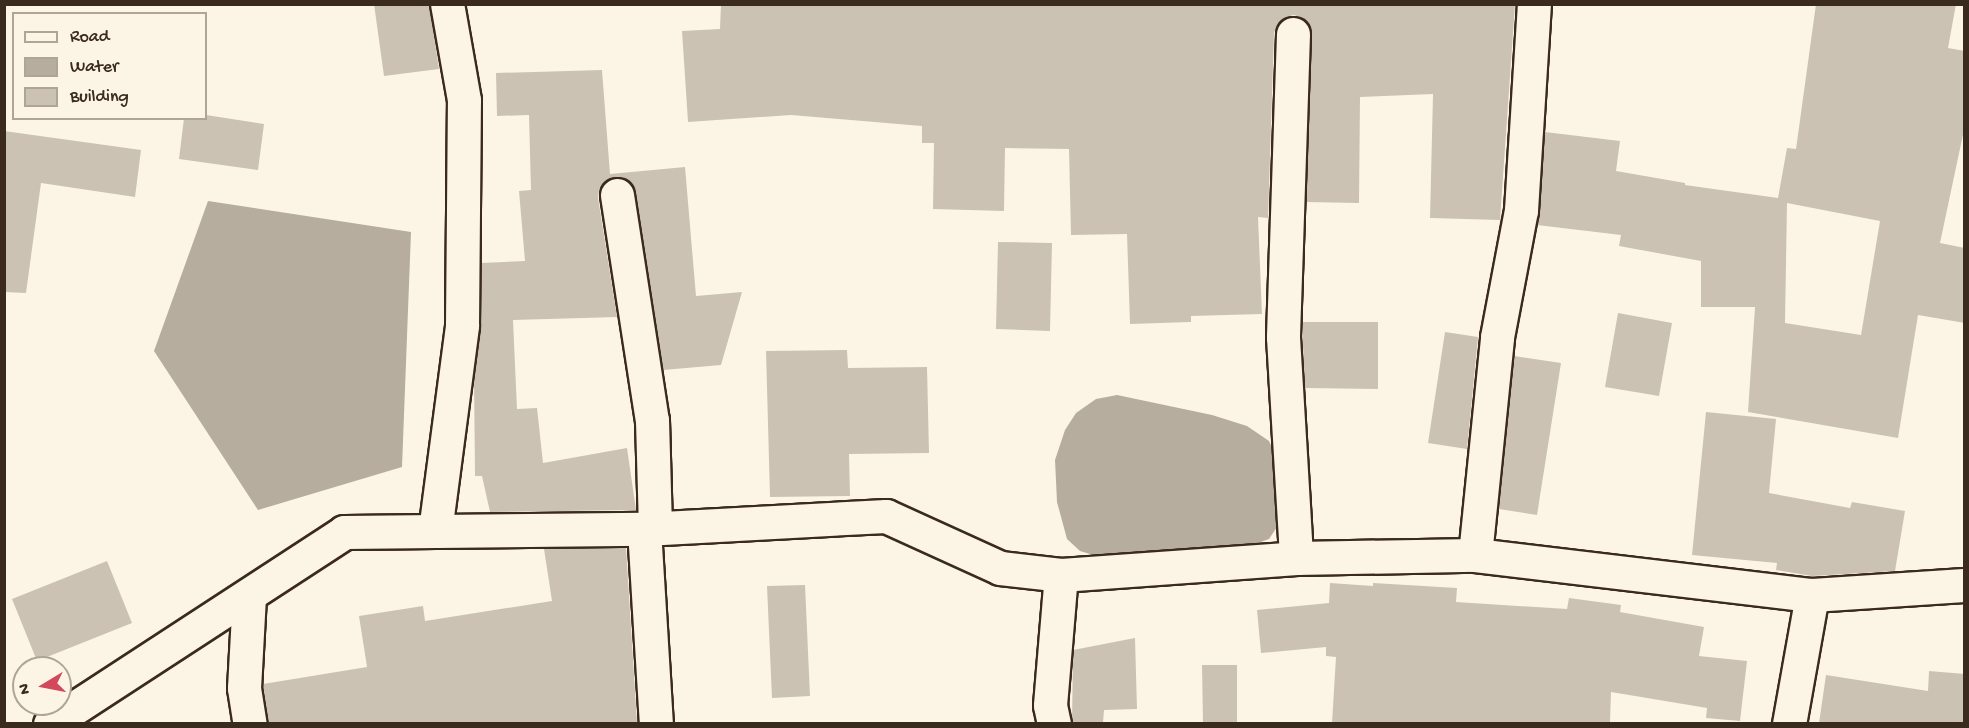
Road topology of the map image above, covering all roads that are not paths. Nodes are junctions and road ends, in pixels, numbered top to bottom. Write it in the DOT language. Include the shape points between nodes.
graph roads {
  1 [pos="447,4"];
  2 [pos="1534,4"];
  3 [pos="1293,34"];
  4 [pos="617,195"];
  5 [pos="650,529"];
  6 [pos="435,531"];
  7 [pos="1475,555"];
  8 [pos="1296,558"];
  9 [pos="1061,575"];
  10 [pos="1965,585"];
  11 [pos="1812,595"];
  12 [pos="249,596"];
  13 [pos="50,723"];
  14 [pos="250,723"];
  15 [pos="656,723"];
  16 [pos="1054,723"];
  17 [pos="1789,723"];
  1 -- 6 [label="street" via="464,100 462,325"];
  2 -- 7 [label="street" via="1521,210 1497,337"];
  3 -- 8 [label="street" via="1283,337"];
  4 -- 5 [label="street" via="652,420"];
  5 -- 6 [label="street"];
  5 -- 9 [label="street" via="886,516 1000,568"];
  5 -- 15 [label="street"];
  6 -- 12 [label="street" via="344,532"];
  7 -- 8 [label="street"];
  7 -- 11 [label="street"];
  8 -- 9 [label="street"];
  9 -- 16 [label="street" via="1050,705"];
  10 -- 11 [label="street"];
  11 -- 17 [label="street"];
  12 -- 13 [label="street"];
  12 -- 14 [label="street" via="244,688"];
}
